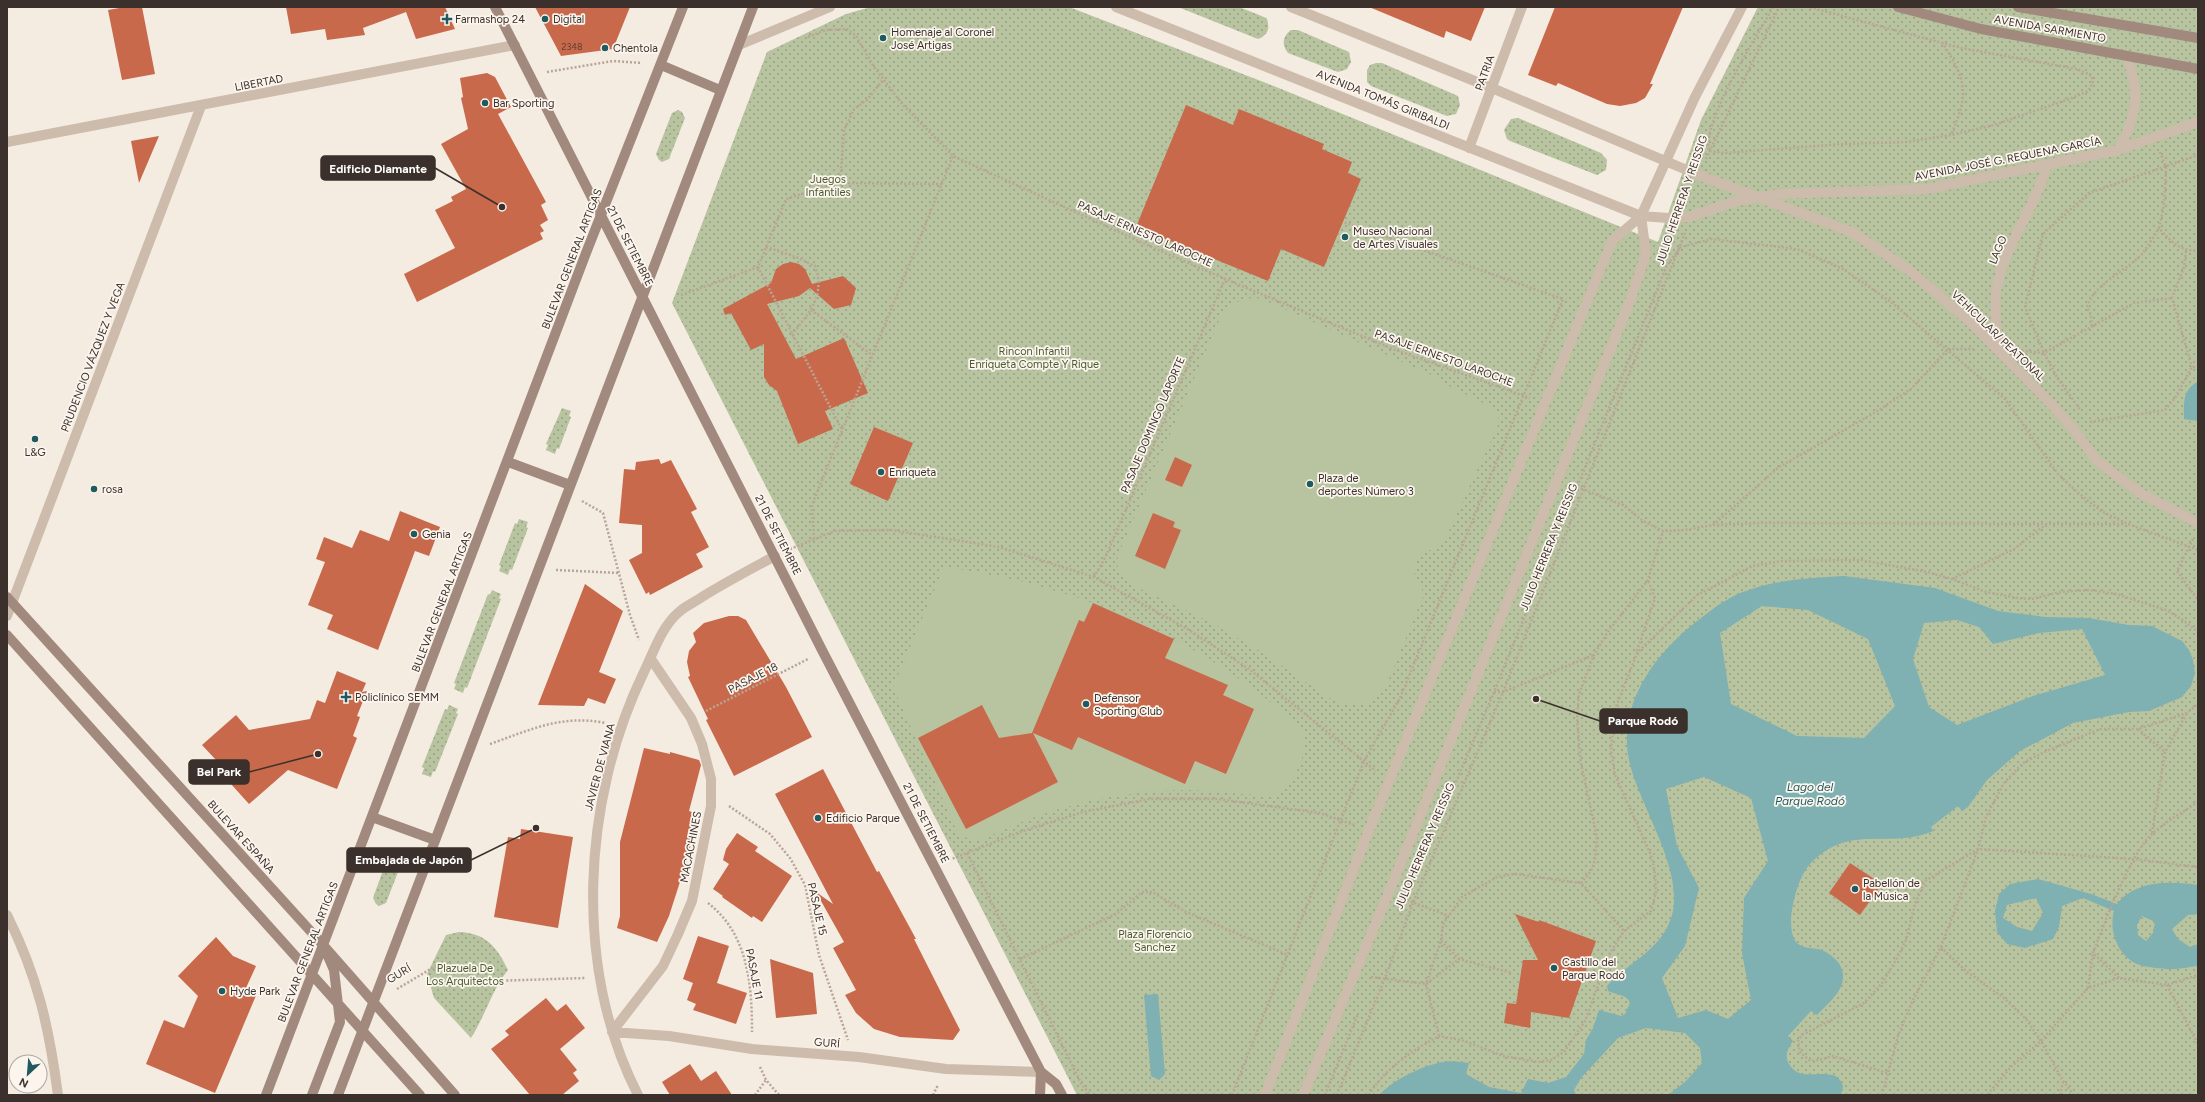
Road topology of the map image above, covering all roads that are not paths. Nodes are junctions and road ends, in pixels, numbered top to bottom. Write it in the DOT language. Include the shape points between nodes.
graph roads {
  1 [pos="495,7"];
  2 [pos="683,7"];
  3 [pos="753,7"];
  4 [pos="830,7"];
  5 [pos="1116,7"];
  6 [pos="1291,7"];
  7 [pos="1522,7"];
  8 [pos="1742,7"];
  9 [pos="1898,7"];
  10 [pos="2018,7"];
  11 [pos="1141,11"];
  12 [pos="2198,38"];
  13 [pos="515,45"];
  14 [pos="739,45"];
  15 [pos="2126,55"];
  16 [pos="661,65"];
  17 [pos="2198,69"];
  18 [pos="1492,88"];
  19 [pos="720,90"];
  20 [pos="201,106"];
  21 [pos="2198,122"];
  22 [pos="7,142"];
  23 [pos="1469,148"];
  24 [pos="2118,150"];
  25 [pos="1665,160"];
  26 [pos="2047,165"];
  27 [pos="1759,196"];
  28 [pos="1641,216"];
  29 [pos="601,217"];
  30 [pos="643,298"];
  31 [pos="1998,350"];
  32 [pos="508,462"];
  33 [pos="569,489"];
  34 [pos="2198,523"];
  35 [pos="775,556"];
  36 [pos="9,600"];
  37 [pos="7,616"];
  38 [pos="7,635"];
  39 [pos="650,659"];
  40 [pos="372,817"];
  41 [pos="435,840"];
  42 [pos="7,915"];
  43 [pos="324,946"];
  44 [pos="312,973"];
  45 [pos="338,1003"];
  46 [pos="374,1003"];
  47 [pos="363,1030"];
  48 [pos="612,1032"];
  49 [pos="1041,1072"];
  50 [pos="58,1095"];
  51 [pos="266,1095"];
  52 [pos="312,1095"];
  53 [pos="338,1095"];
  54 [pos="420,1095"];
  55 [pos="455,1095"];
  56 [pos="638,1095"];
  57 [pos="1040,1095"];
  58 [pos="1062,1095"];
  59 [pos="1265,1095"];
  60 [pos="1303,1095"];
  1 -- 13 [label="main road, 21 DE SETIEMBRE"];
  2 -- 16 [label="main road, BULEVAR GENERAL ARTIGAS"];
  3 -- 14 [label="main road"];
  4 -- 14 [label="street"];
  5 -- 11 [label="street, AVENIDA TOMÁS GIRIBALDI"];
  6 -- 18 [label="street"];
  7 -- 18 [label="street, PATRIA"];
  8 -- 25 [label="street"];
  9 -- 15 [label="main road, AVENIDA SARMIENTO" via="1981,29"];
  10 -- 12 [label="main road, AVENIDA SARMIENTO"];
  11 -- 23 [label="street, AVENIDA TOMÁS GIRIBALDI"];
  13 -- 20 [label="street, LIBERTAD"];
  13 -- 29 [label="main road, 21 DE SETIEMBRE"];
  14 -- 19 [label="main road"];
  15 -- 17 [label="main road, AVENIDA SARMIENTO"];
  15 -- 24 [label="street, AVENIDA JOSÉ G. REQUENA GARCÍA" via="2135,83 2136,99 2133,117"];
  16 -- 19 [label="main road"];
  16 -- 29 [label="main road, BULEVAR GENERAL ARTIGAS"];
  18 -- 23 [label="street, PATRIA"];
  18 -- 25 [label="street"];
  19 -- 30 [label="main road"];
  20 -- 22 [label="street, LIBERTAD"];
  20 -- 36 [label="street, PRUDENCIO VÁZQUEZ Y VEGA"];
  21 -- 24 [label="street, AVENIDA JOSÉ G. REQUENA GARCÍA"];
  23 -- 28 [label="street, AVENIDA TOMÁS GIRIBALDI"];
  24 -- 26 [label="street, AVENIDA JOSÉ G. REQUENA GARCÍA"];
  25 -- 27 [label="street, AVENIDA JOSÉ G. REQUENA GARCÍA" via="1701,176"];
  25 -- 28 [label="street"];
  26 -- 27 [label="street, AVENIDA JOSÉ G. REQUENA GARCÍA" via="1927,189"];
  26 -- 31 [label="street, LAGO" via="2036,199 2011,245 1996,292"];
  27 -- 28 [label="street, AVENIDA JOSÉ G. REQUENA GARCÍA" via="1689,217"];
  27 -- 31 [label="street, VEHICULAR/ PEATONAL" via="1852,232 1909,270 1970,322"];
  28 -- 59 [label="street" via="1612,241 1369,830"];
  28 -- 60 [label="street, JULIO HERRERA Y REISSIG" via="1646,254 1630,302 1389,892"];
  29 -- 30 [label="main road, 21 DE SETIEMBRE"];
  29 -- 32 [label="main road, BULEVAR GENERAL ARTIGAS"];
  30 -- 33 [label="main road"];
  30 -- 35 [label="main road, 21 DE SETIEMBRE"];
  31 -- 34 [label="street, VEHICULAR/ PEATONAL" via="2065,420 2097,461 2140,494"];
  32 -- 33 [label="main road"];
  32 -- 40 [label="main road, BULEVAR GENERAL ARTIGAS"];
  33 -- 41 [label="main road"];
  35 -- 39 [label="street, JAVIER DE VIANA" via="725,583 678,613 662,634"];
  35 -- 49 [label="main road, 21 DE SETIEMBRE"];
  36 -- 37 [label="street, PRUDENCIO VÁZQUEZ Y VEGA"];
  36 -- 43 [label="main road, BULEVAR ESPAÑA"];
  38 -- 44 [label="main road"];
  39 -- 48 [label="street, JAVIER DE VIANA" via="623,727 600,808 594,850 593,892 599,977"];
  39 -- 48 [label="street, MACACHINES" via="691,718 702,744 711,779 711,806 694,892 678,934 663,966"];
  40 -- 41 [label="main road"];
  40 -- 43 [label="main road, BULEVAR GENERAL ARTIGAS"];
  41 -- 46 [label="main road"];
  42 -- 50 [label="street" via="24,950 41,998"];
  43 -- 44 [label="main road, BULEVAR GENERAL ARTIGAS"];
  43 -- 45 [label="main road" via="334,970"];
  43 -- 46 [label="main road, BULEVAR ESPAÑA"];
  44 -- 45 [label="main road"];
  44 -- 51 [label="main road, BULEVAR GENERAL ARTIGAS"];
  45 -- 47 [label="main road"];
  45 -- 52 [label="main road" via="340,1022"];
  46 -- 47 [label="main road"];
  46 -- 55 [label="main road, BULEVAR ESPAÑA"];
  47 -- 53 [label="main road"];
  47 -- 54 [label="main road"];
  48 -- 49 [label="street, GURÍ" via="669,1036 752,1050 858,1057 946,1069"];
  48 -- 56 [label="street, JAVIER DE VIANA"];
  49 -- 57 [label="main road, 21 DE SETIEMBRE"];
  49 -- 58 [label="main road, 21 DE SETIEMBRE" via="1056,1084"];
}
